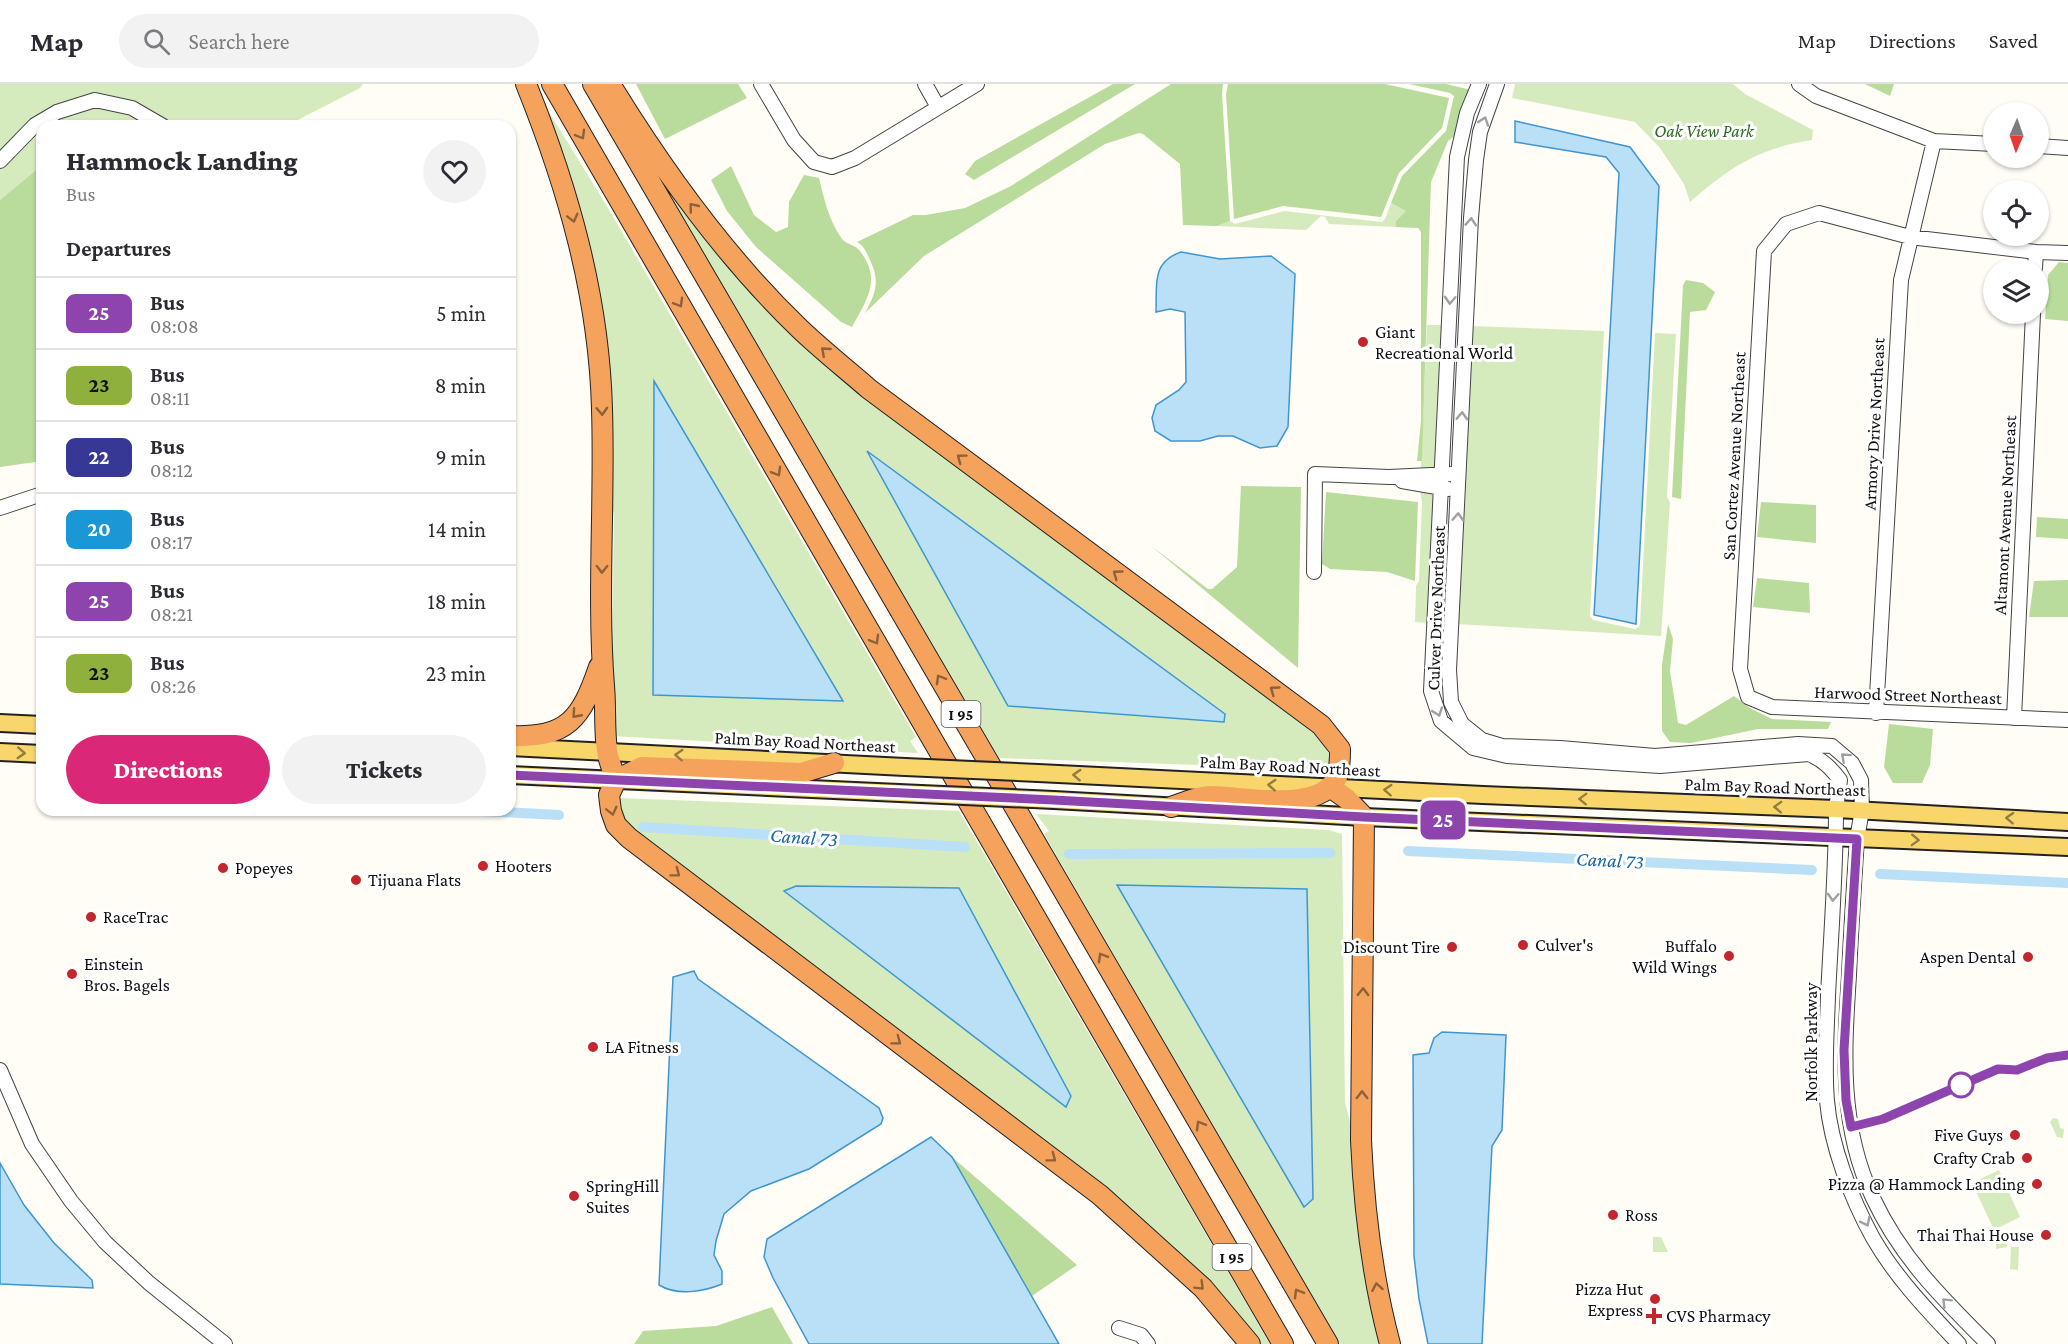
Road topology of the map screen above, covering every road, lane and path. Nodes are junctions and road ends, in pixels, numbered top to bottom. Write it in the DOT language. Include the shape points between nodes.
graph roads {
  1 [pos="526,84"];
  2 [pos="552,84"];
  3 [pos="593,84"];
  4 [pos="610,84"];
  5 [pos="761,84"];
  6 [pos="925,84"];
  7 [pos="977,84"];
  8 [pos="1479,84"];
  9 [pos="1497,84"];
  10 [pos="1798,84"];
  11 [pos="938,107"];
  12 [pos="44,120"];
  13 [pos="153,120"];
  14 [pos="36,124"];
  15 [pos="1934,141"];
  16 [pos="1983,143"];
  17 [pos="2049,147"];
  18 [pos="2068,148"];
  19 [pos="0,161"];
  20 [pos="1910,237"];
  21 [pos="2036,252"];
  22 [pos="2068,253"];
  23 [pos="2036,258"];
  24 [pos="2033,324"];
  25 [pos="1443,473"];
  26 [pos="1460,475"];
  27 [pos="1389,477"];
  28 [pos="1442,488"];
  29 [pos="1459,491"];
  30 [pos="36,496"];
  31 [pos="0,508"];
  32 [pos="1314,572"];
  33 [pos="601,662"];
  34 [pos="1748,697"];
  35 [pos="1876,713"];
  36 [pos="2014,718"];
  37 [pos="2068,720"];
  38 [pos="0,723"];
  39 [pos="36,725"];
  40 [pos="516,736"];
  41 [pos="516,747"];
  42 [pos="607,751"];
  43 [pos="0,752"];
  44 [pos="36,754"];
  45 [pos="834,763"];
  46 [pos="516,775"];
  47 [pos="616,780"];
  48 [pos="1330,787"];
  49 [pos="1171,807"];
  50 [pos="1836,809"];
  51 [pos="1862,810"];
  52 [pos="1364,817"];
  53 [pos="2068,822"];
  54 [pos="1836,838"];
  55 [pos="1857,839"];
  56 [pos="2068,847"];
  57 [pos="0,1070"];
  58 [pos="1119,1328"];
  59 [pos="225,1344"];
  60 [pos="1148,1344"];
  61 [pos="1250,1344"];
  62 [pos="1283,1344"];
  63 [pos="1328,1344"];
  64 [pos="1390,1344"];
  65 [pos="1959,1344"];
  66 [pos="1988,1344"];
  1 -- 33 [label="highway, one-way" via="566,193 597,340 602,408"];
  2 -- 62 [label="highway, I 95, one-way"];
  63 -- 3 [label="highway, I 95, one-way"];
  48 -- 4 [label="highway, one-way" via="1338,775 1340,749 1321,725 878,396 800,329 688,202"];
  5 -- 11 [label="street" via="794,140 814,162 832,167 855,158"];
  6 -- 11 [label="street"];
  7 -- 11 [label="street"];
  8 -- 25 [label="street, Culver Drive Northeast, one-way" via="1467,113 1457,158"];
  26 -- 9 [label="street, Culver Drive Northeast, one-way" via="1476,160 1480,132"];
  10 -- 15 [label="street" via="1816,96"];
  12 -- 13 [label="street" via="95,100 132,108"];
  14 -- 19 [label="street"];
  15 -- 16 [label="street"];
  15 -- 20 [label="street, Armory Drive Northeast"];
  17 -- 18 [label="street"];
  20 -- 21 [label="street"];
  20 -- 34 [label="street, San Cortez Avenue Northeast" via="1819,213 1786,224 1764,251 1740,669"];
  20 -- 35 [label="street, Armory Drive Northeast" via="1900,280"];
  21 -- 22 [label="street"];
  21 -- 23 [label="street"];
  24 -- 36 [label="street, Altamont Avenue Northeast"];
  25 -- 26 [label="street"];
  25 -- 27 [label="street"];
  25 -- 28 [label="street, Culver Drive Northeast"];
  26 -- 29 [label="street, Culver Drive Northeast"];
  27 -- 28 [label="street"];
  27 -- 32 [label="street" via="1315,474"];
  28 -- 29 [label="street"];
  28 -- 50 [label="street, Culver Drive Northeast, one-way" via="1431,691 1441,721 1473,748 1507,756 1660,766 1809,754 1822,760 1840,780"];
  51 -- 29 [label="street, Culver Drive Northeast, one-way" via="1861,780 1852,763 1832,746 1798,744 1655,756 1502,746 1482,740 1462,724 1451,702 1449,670"];
  30 -- 31 [label="street"];
  33 -- 40 [label="highway, one-way" via="581,711 564,727 532,737"];
  33 -- 42 [label="highway"];
  34 -- 35 [label="street, Harwood Street Northeast" via="1772,707"];
  35 -- 36 [label="street, Harwood Street Northeast"];
  36 -- 37 [label="street, Harwood Street Northeast"];
  38 -- 39 [label="main road"];
  41 -- 42 [label="main road, Palm Bay Road Northeast"];
  45 -- 42 [label="main road, Palm Bay Road Northeast, one-way"];
  42 -- 47 [label="highway"];
  43 -- 44 [label="main road, one-way"];
  45 -- 47 [label="highway" via="801,773 642,767"];
  48 -- 45 [label="main road, Palm Bay Road Northeast, one-way, bridge"];
  46 -- 47 [label="main road"];
  47 -- 49 [label="main road, bridge"];
  47 -- 61 [label="highway, one-way" via="609,795 611,811 616,825 629,838 1100,1195 1203,1288"];
  48 -- 49 [label="highway" via="1318,795 1297,800 1208,796"];
  50 -- 48 [label="main road, Palm Bay Road Northeast, one-way"];
  48 -- 52 [label="highway"];
  49 -- 52 [label="main road"];
  50 -- 51 [label="main road, Palm Bay Road Northeast"];
  50 -- 54 [label="street, Norfolk Parkway"];
  53 -- 51 [label="main road, Palm Bay Road Northeast, one-way"];
  51 -- 55 [label="street, Culver Drive Northeast"];
  52 -- 54 [label="main road"];
  64 -- 52 [label="highway, one-way" via="1370,1249 1363,1190"];
  54 -- 55 [label="main road"];
  54 -- 65 [label="street, Norfolk Parkway, one-way" via="1826,1048 1827,1100 1839,1160 1874,1239 1921,1303"];
  55 -- 56 [label="main road, one-way"];
  66 -- 55 [label="street, Norfolk Parkway, one-way" via="1933,1289 1896,1238 1872,1197 1855,1144 1846,1100 1844,1050"];
  57 -- 59 [label="street" via="32,1144 71,1201 105,1242 149,1283"];
  58 -- 60 [label="street" via="1141,1335"];
}
